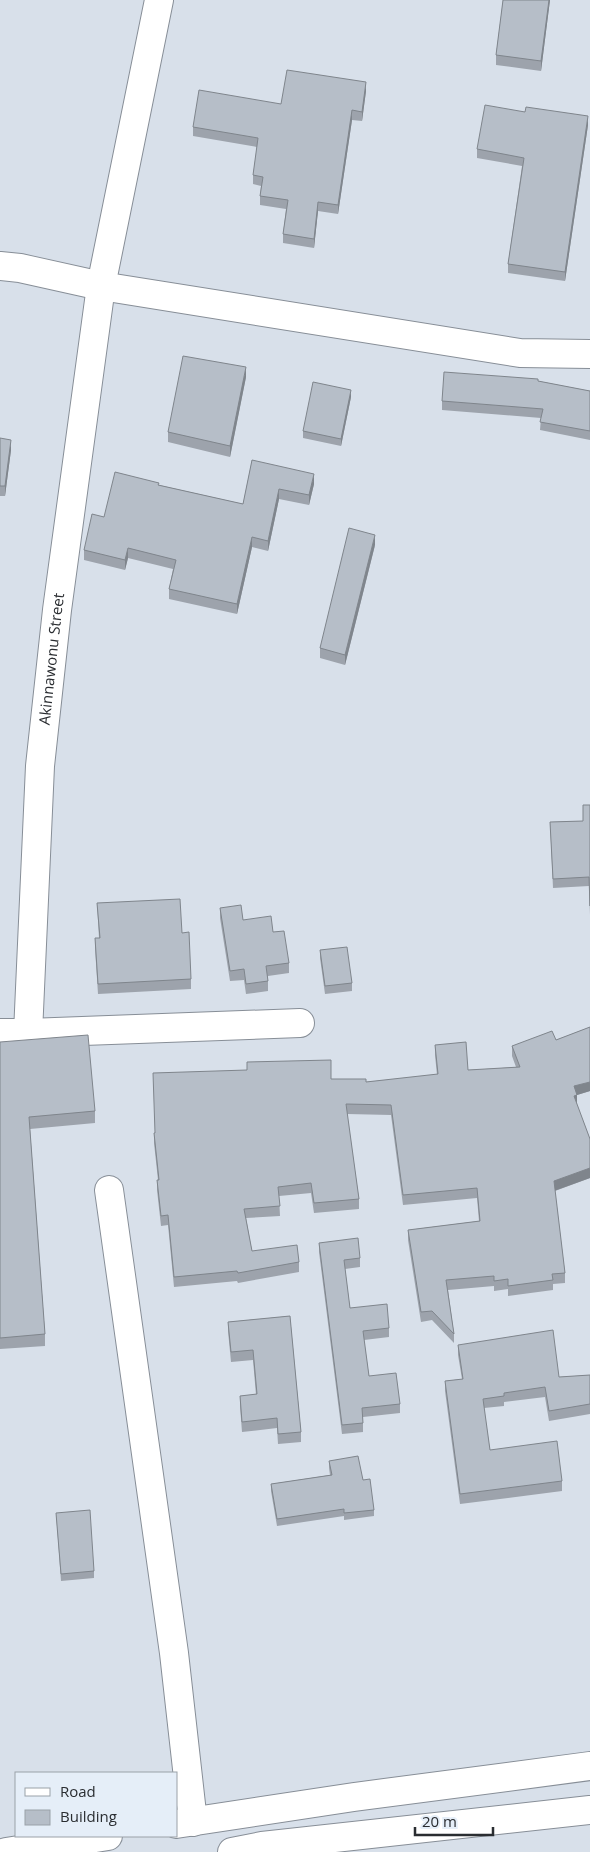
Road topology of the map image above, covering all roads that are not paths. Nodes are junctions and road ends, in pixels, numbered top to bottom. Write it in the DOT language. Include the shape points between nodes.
graph roads {
  1 [pos="159,0"];
  2 [pos="0,266"];
  3 [pos="102,286"];
  4 [pos="590,354"];
  5 [pos="300,1023"];
  6 [pos="0,1033"];
  7 [pos="28,1033"];
  8 [pos="109,1190"];
  9 [pos="590,1766"];
  10 [pos="590,1810"];
  11 [pos="184,1823"];
  12 [pos="102,1837"];
  13 [pos="6,1852"];
  14 [pos="232,1852"];
  1 -- 3 [label="street, Akinnawonu Street"];
  2 -- 3 [label="street"];
  3 -- 4 [label="street" via="520,353"];
  3 -- 7 [label="street, Akinnawonu Street" via="57,610 40,766"];
  5 -- 7 [label="street"];
  6 -- 7 [label="street"];
  8 -- 11 [label="street" via="174,1653"];
  9 -- 11 [label="street" via="354,1796"];
  10 -- 14 [label="street"];
  12 -- 13 [label="street"];
}
